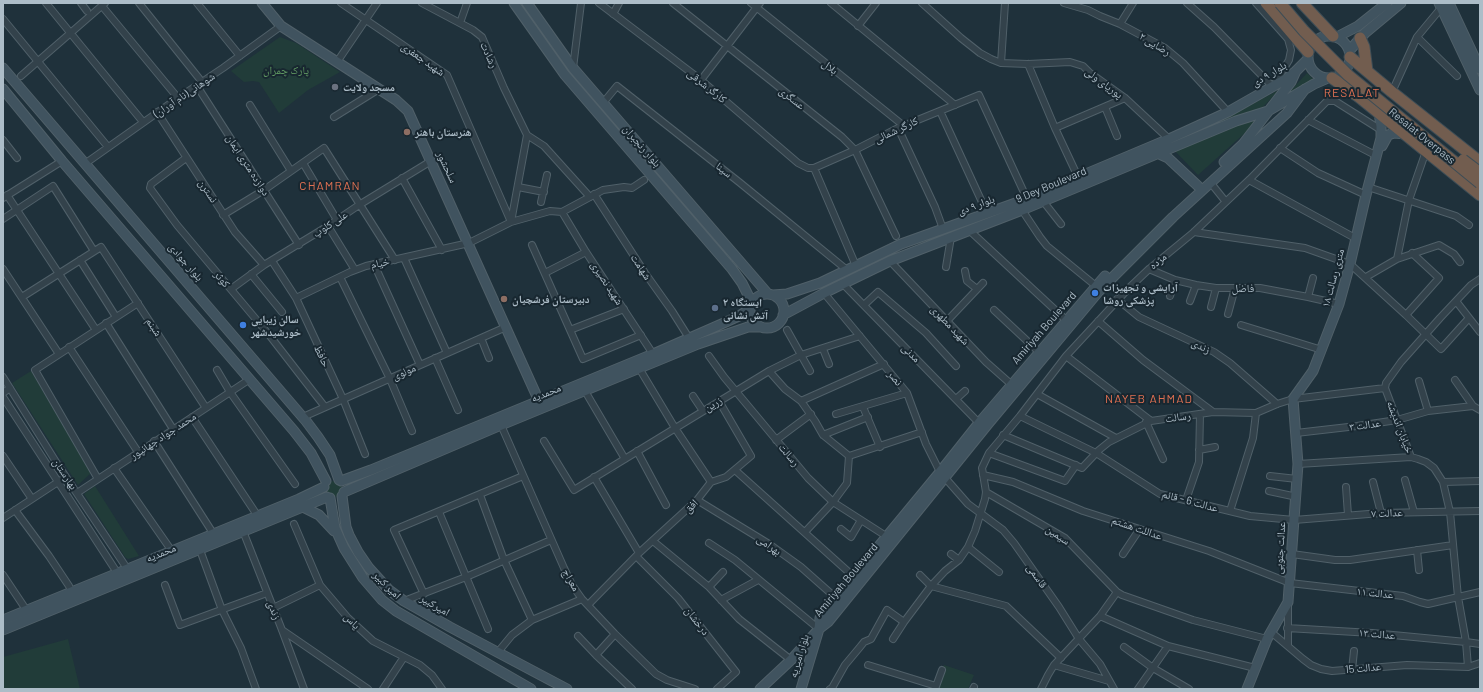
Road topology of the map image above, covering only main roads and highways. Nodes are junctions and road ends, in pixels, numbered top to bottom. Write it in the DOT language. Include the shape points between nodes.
graph roads {
  1 [pos="1266,3"];
  2 [pos="1280,3"];
  3 [pos="1290,3"];
  4 [pos="1305,7"];
  5 [pos="1288,34"];
  6 [pos="1335,37"];
  7 [pos="1360,38"];
  8 [pos="1350,54"];
  9 [pos="1308,56"];
  10 [pos="1367,71"];
  11 [pos="1330,78"];
  12 [pos="1376,79"];
  13 [pos="1359,97"];
  14 [pos="1480,162"];
  15 [pos="1480,173"];
  16 [pos="1480,183"];
  17 [pos="1480,195"];
  1 -- 5 [label="highway"];
  2 -- 16 [label="highway, Resalat Overpass, bridge" via="1304,32 1348,76"];
  3 -- 15 [label="highway, Resalat Overpass, bridge" via="1353,71"];
  4 -- 5 [label="highway" via="1307,18"];
  4 -- 6 [label="highway"];
  5 -- 9 [label="highway"];
  7 -- 10 [label="highway" via="1364,47"];
  8 -- 10 [label="highway"];
  10 -- 12 [label="highway"];
  11 -- 13 [label="highway"];
  12 -- 13 [label="highway" via="1364,84"];
  12 -- 14 [label="highway"];
  13 -- 17 [label="highway"];
}
